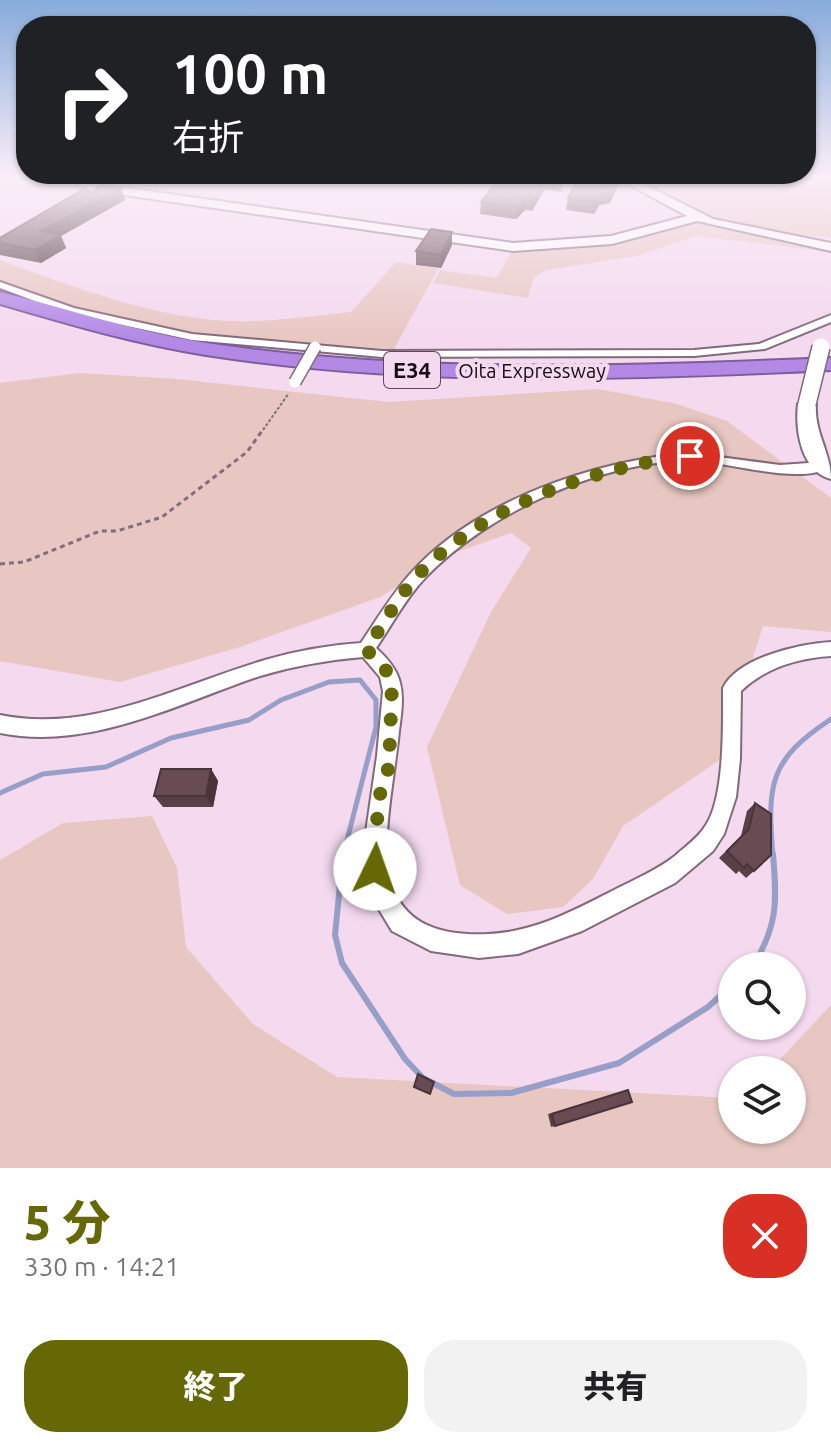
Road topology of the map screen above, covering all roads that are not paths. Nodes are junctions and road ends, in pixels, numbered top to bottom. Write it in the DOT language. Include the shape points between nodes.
graph roads {
  1 [pos="391,230"];
  2 [pos="650,230"];
  3 [pos="739,230"];
  4 [pos="831,247"];
  5 [pos="0,285"];
  6 [pos="0,298"];
  7 [pos="0,308"];
  8 [pos="831,318"];
  9 [pos="315,347"];
  10 [pos="828,349"];
  11 [pos="831,372"];
  12 [pos="295,382"];
  13 [pos="827,469"];
  14 [pos="831,649"];
  15 [pos="366,650"];
  16 [pos="0,724"];
  1 -- 2 [label="street" via="513,247 612,240"];
  3 -- 4 [label="street"];
  5 -- 9 [label="street" via="71,311 179,335"];
  6 -- 10 [label="highway, Oita Expressway / E34" via="138,336 344,367 532,372"];
  7 -- 11 [label="highway, Oita Expressway / E34" via="130,343 338,375 533,380"];
  8 -- 9 [label="street" via="761,347 694,353 447,355"];
  9 -- 12 [label="street, bridge"];
  10 -- 13 [label="street, bridge" via="804,419 811,444"];
  13 -- 15 [label="street" via="778,469 690,456 633,464 533,496 488,520 430,563"];
  14 -- 15 [label="street" via="784,658 732,688 731,756 717,827 699,849 671,873 558,931 503,947 465,946 411,934 386,907 375,869 378,801 389,766 392,684 383,664"];
  15 -- 16 [label="street" via="307,656 118,718 64,728"];
}
